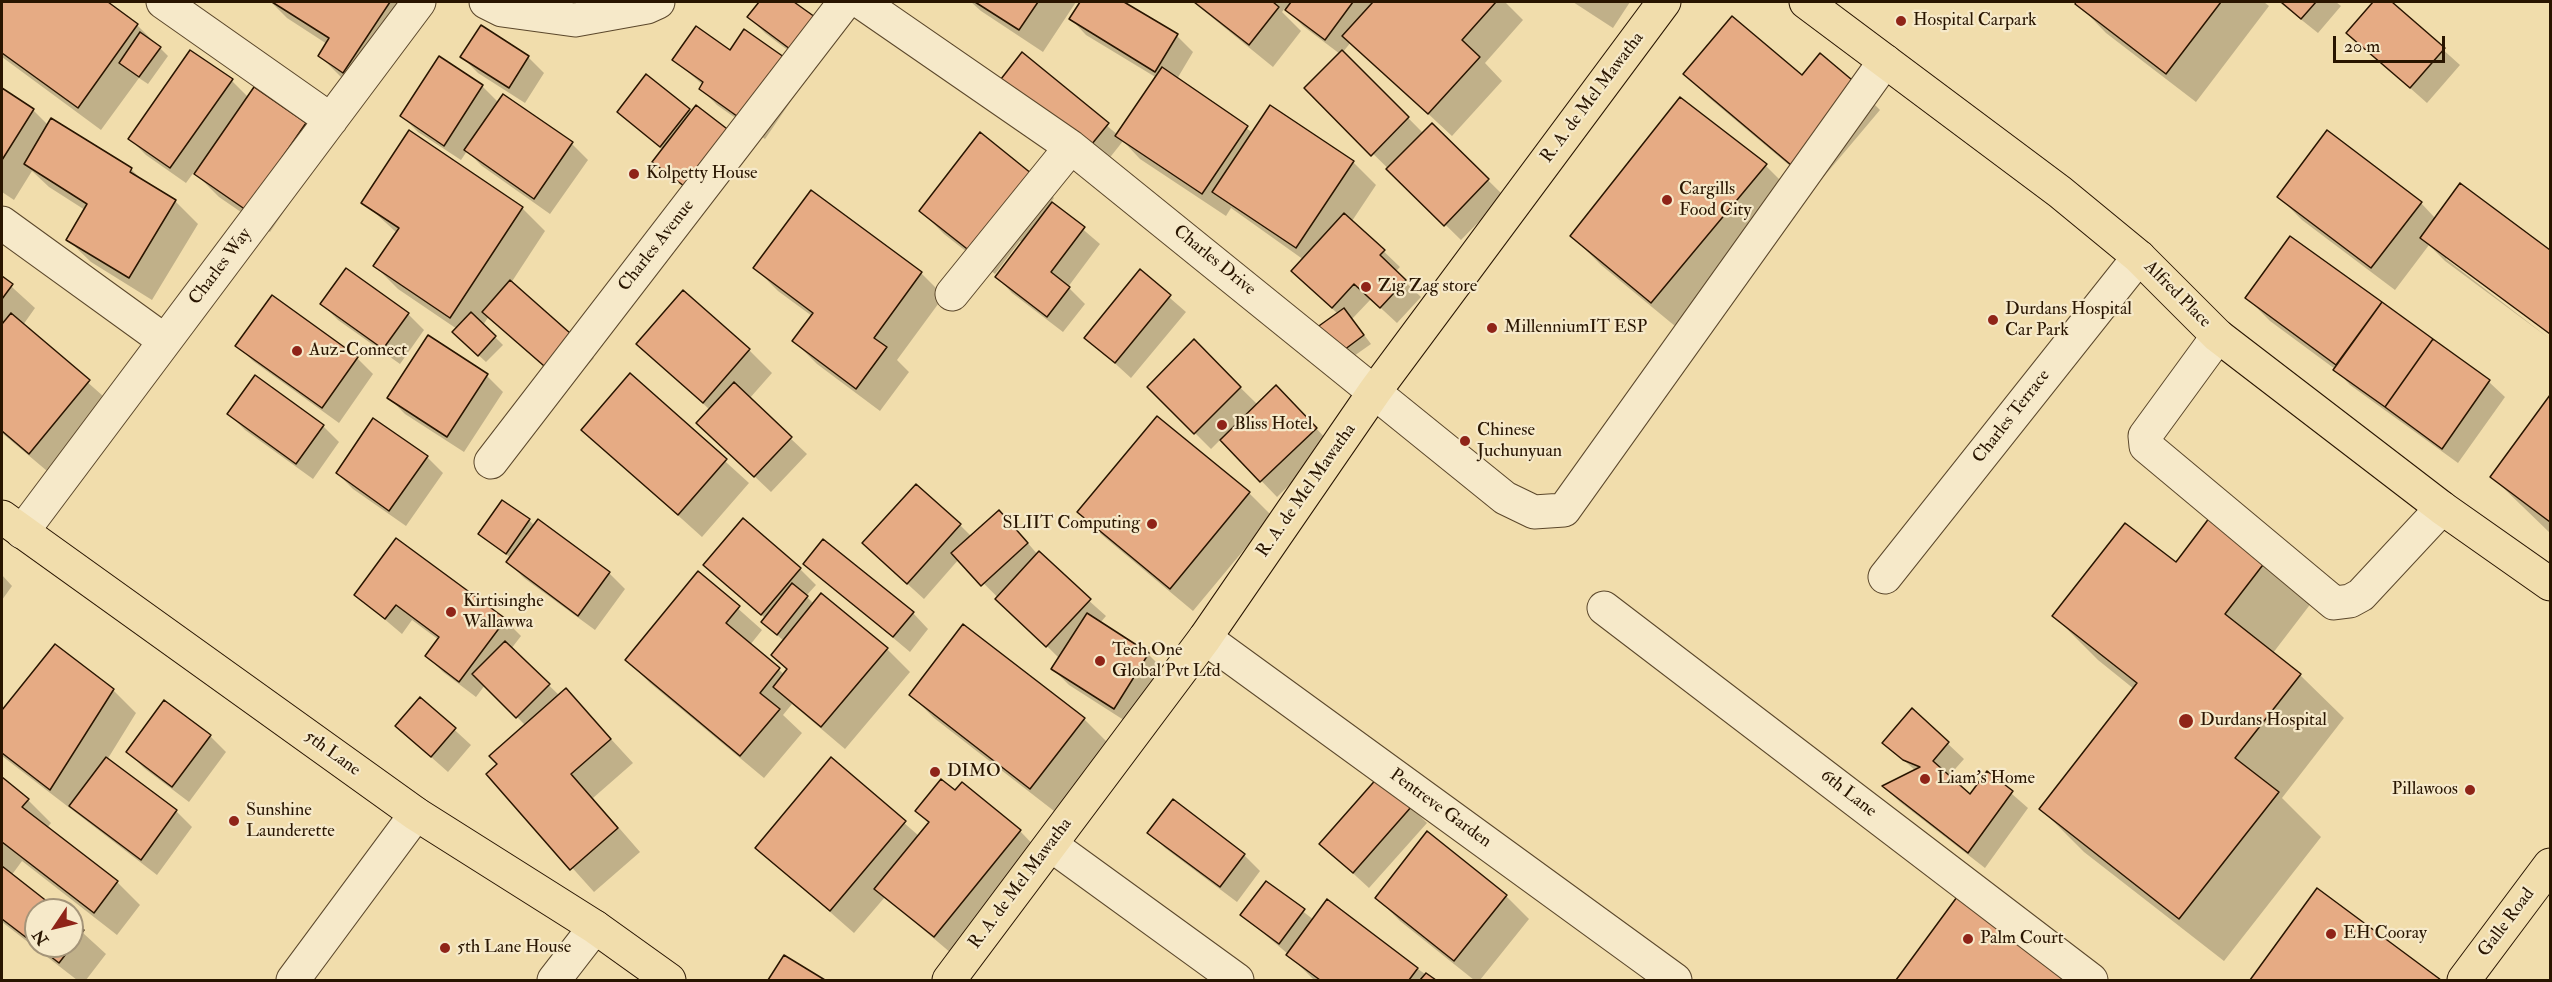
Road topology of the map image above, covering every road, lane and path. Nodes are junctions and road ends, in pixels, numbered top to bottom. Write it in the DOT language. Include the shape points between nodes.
graph roads {
  1 [pos="163,2"];
  2 [pos="419,2"];
  3 [pos="486,2"];
  4 [pos="658,2"];
  5 [pos="845,2"];
  6 [pos="861,2"];
  7 [pos="1664,2"];
  8 [pos="1806,2"];
  9 [pos="1884,61"];
  10 [pos="331,120"];
  11 [pos="1071,147"];
  12 [pos="2,223"];
  13 [pos="2139,257"];
  14 [pos="952,294"];
  15 [pos="2218,336"];
  16 [pos="165,341"];
  17 [pos="1375,391"];
  18 [pos="491,462"];
  19 [pos="2442,508"];
  20 [pos="12,524"];
  21 [pos="1885,577"];
  22 [pos="2550,584"];
  23 [pos="1604,608"];
  24 [pos="1205,638"];
  25 [pos="416,814"];
  26 [pos="1051,845"];
  27 [pos="2550,866"];
  28 [pos="595,927"];
  29 [pos="293,981"];
  30 [pos="554,981"];
  31 [pos="669,981"];
  32 [pos="950,981"];
  33 [pos="1237,981"];
  34 [pos="1675,981"];
  35 [pos="2091,981"];
  36 [pos="2464,981"];
  1 -- 10 [label="street"];
  2 -- 10 [label="street, Charles Way"];
  3 -- 4 [label="street" via="502,10 575,20"];
  5 -- 18 [label="street, Charles Avenue"];
  6 -- 11 [label="street, Charles Drive"];
  7 -- 17 [label="main road, R. A. de Mel Mawatha"];
  8 -- 9 [label="main road, Alfred Place"];
  9 -- 13 [label="main road, Alfred Place" via="2060,192"];
  9 -- 17 [label="street, Charles Drive" via="1564,510 1534,512 1505,498"];
  10 -- 16 [label="street, Charles Way"];
  11 -- 14 [label="street"];
  11 -- 17 [label="street, Charles Drive"];
  12 -- 16 [label="street"];
  13 -- 15 [label="main road, Alfred Place"];
  13 -- 21 [label="street, Charles Terrace"];
  15 -- 19 [label="main road, Alfred Place"];
  15 -- 19 [label="street" via="2145,436 2146,446 2334,603 2361,595"];
  16 -- 20 [label="street, Charles Way"];
  17 -- 24 [label="main road, R. A. de Mel Mawatha"];
  19 -- 22 [label="main road, Alfred Place"];
  20 -- 25 [label="main road, 5th Lane"];
  23 -- 35 [label="street, 6th Lane"];
  24 -- 26 [label="main road, R. A. de Mel Mawatha"];
  24 -- 34 [label="street, Pentreve Garden"];
  25 -- 28 [label="main road, 5th Lane"];
  25 -- 29 [label="street"];
  26 -- 32 [label="main road, R. A. de Mel Mawatha"];
  26 -- 33 [label="street"];
  27 -- 36 [label="main road, Galle Road"];
  28 -- 30 [label="street"];
  28 -- 31 [label="main road, 5th Lane"];
}
